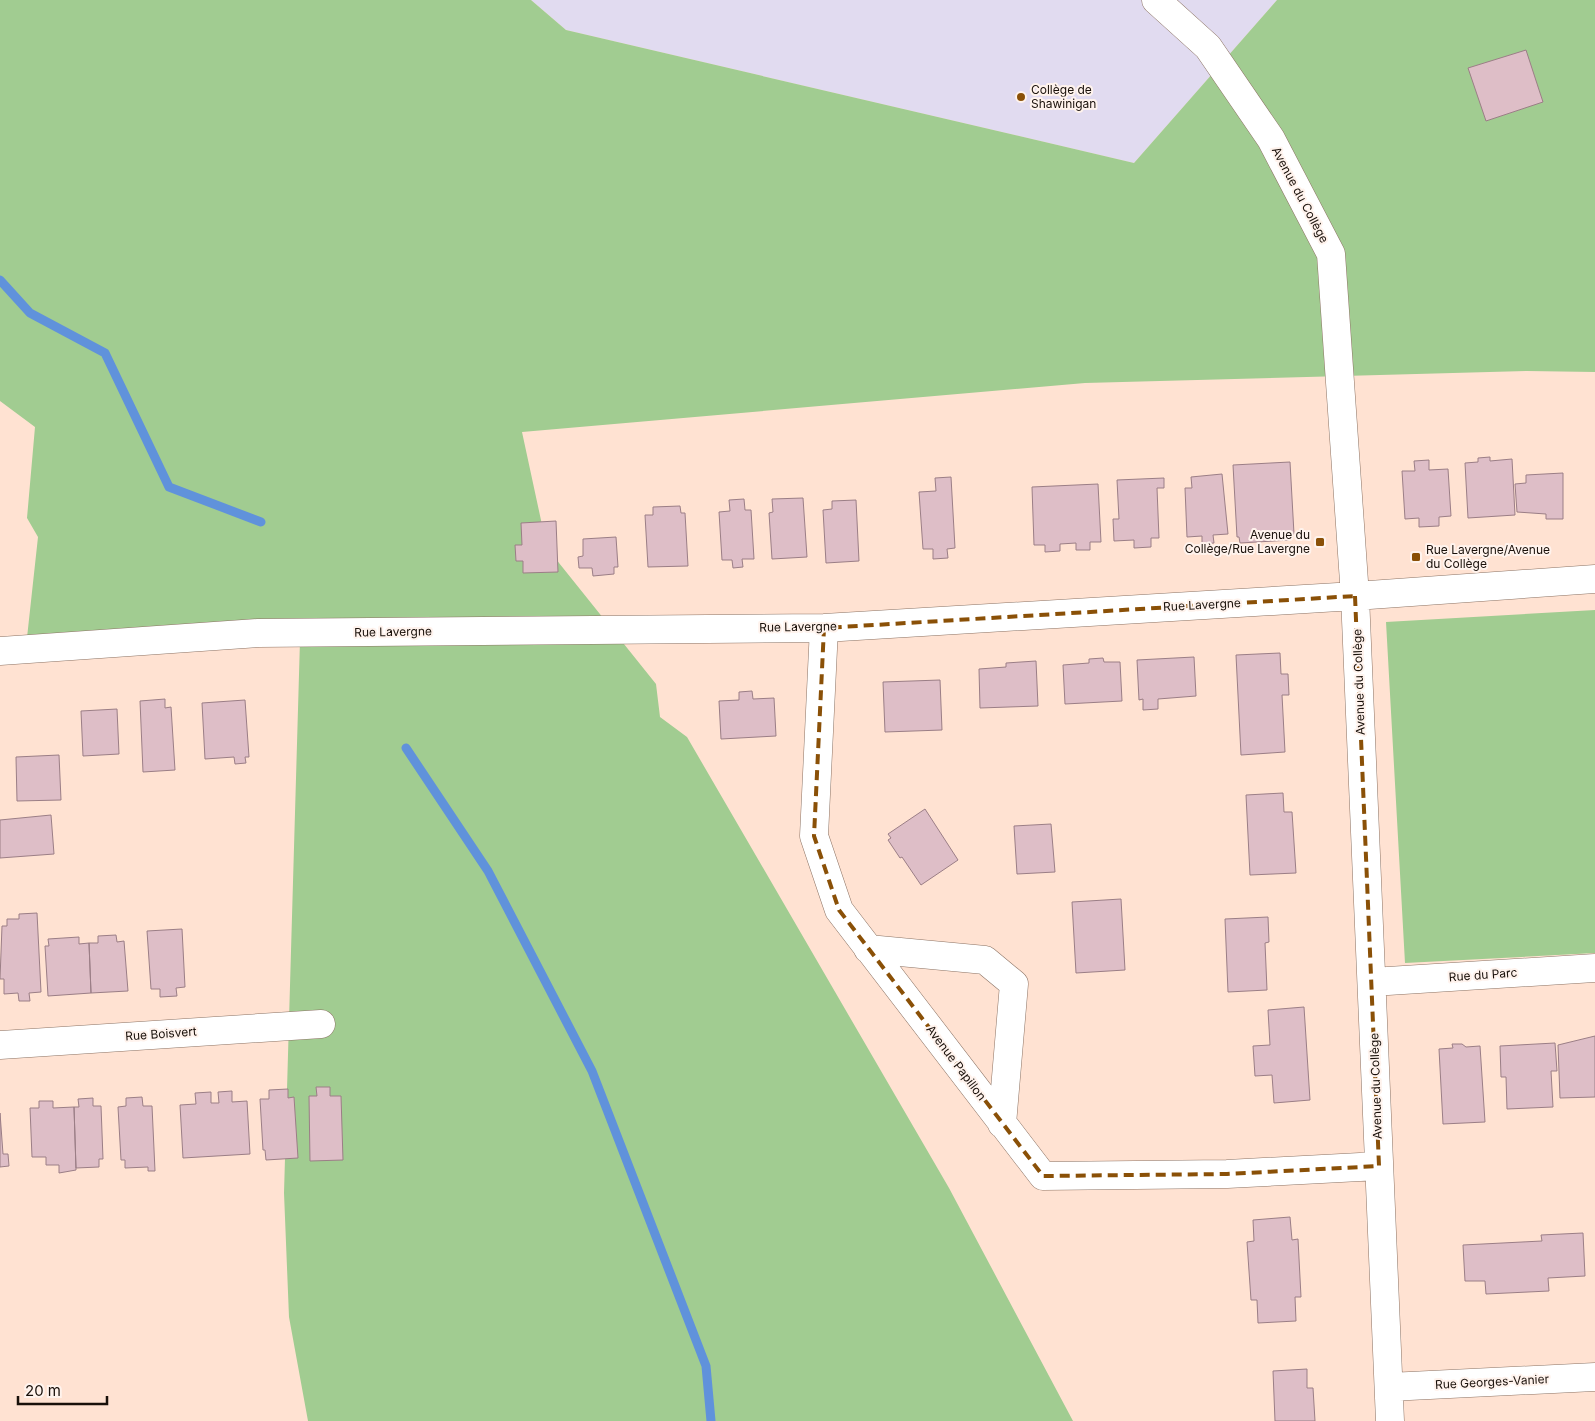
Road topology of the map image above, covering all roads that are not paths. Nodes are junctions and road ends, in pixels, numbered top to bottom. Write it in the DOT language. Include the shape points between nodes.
graph roads {
  1 [pos="1156,0"];
  2 [pos="1595,579"];
  3 [pos="1355,596"];
  4 [pos="824,628"];
  5 [pos="0,651"];
  6 [pos="868,949"];
  7 [pos="1595,968"];
  8 [pos="1372,982"];
  9 [pos="321,1024"];
  10 [pos="0,1044"];
  11 [pos="1002,1124"];
  12 [pos="1380,1166"];
  13 [pos="1595,1377"];
  14 [pos="1389,1386"];
  15 [pos="1390,1421"];
  1 -- 3 [label="street, Avenue du Collège" via="1208,47 1271,139 1331,254"];
  2 -- 3 [label="street, Rue Lavergne"];
  3 -- 4 [label="street, Rue Lavergne"];
  3 -- 8 [label="street, Avenue du Collège"];
  4 -- 5 [label="street, Rue Lavergne" via="258,634"];
  4 -- 6 [label="street, Avenue Papillon" via="814,836 839,910"];
  6 -- 11 [label="street, Avenue Papillon"];
  6 -- 11 [label="street" via="985,960 1014,984"];
  7 -- 8 [label="street, Rue du Parc"];
  8 -- 12 [label="street, Avenue du Collège"];
  9 -- 10 [label="street, Rue Boisvert"];
  11 -- 12 [label="street, Avenue Papillon" via="1043,1176 1227,1174"];
  12 -- 14 [label="street, Avenue du Collège"];
  13 -- 14 [label="street, Rue Georges-Vanier"];
  14 -- 15 [label="street, Avenue du Collège"];
}
